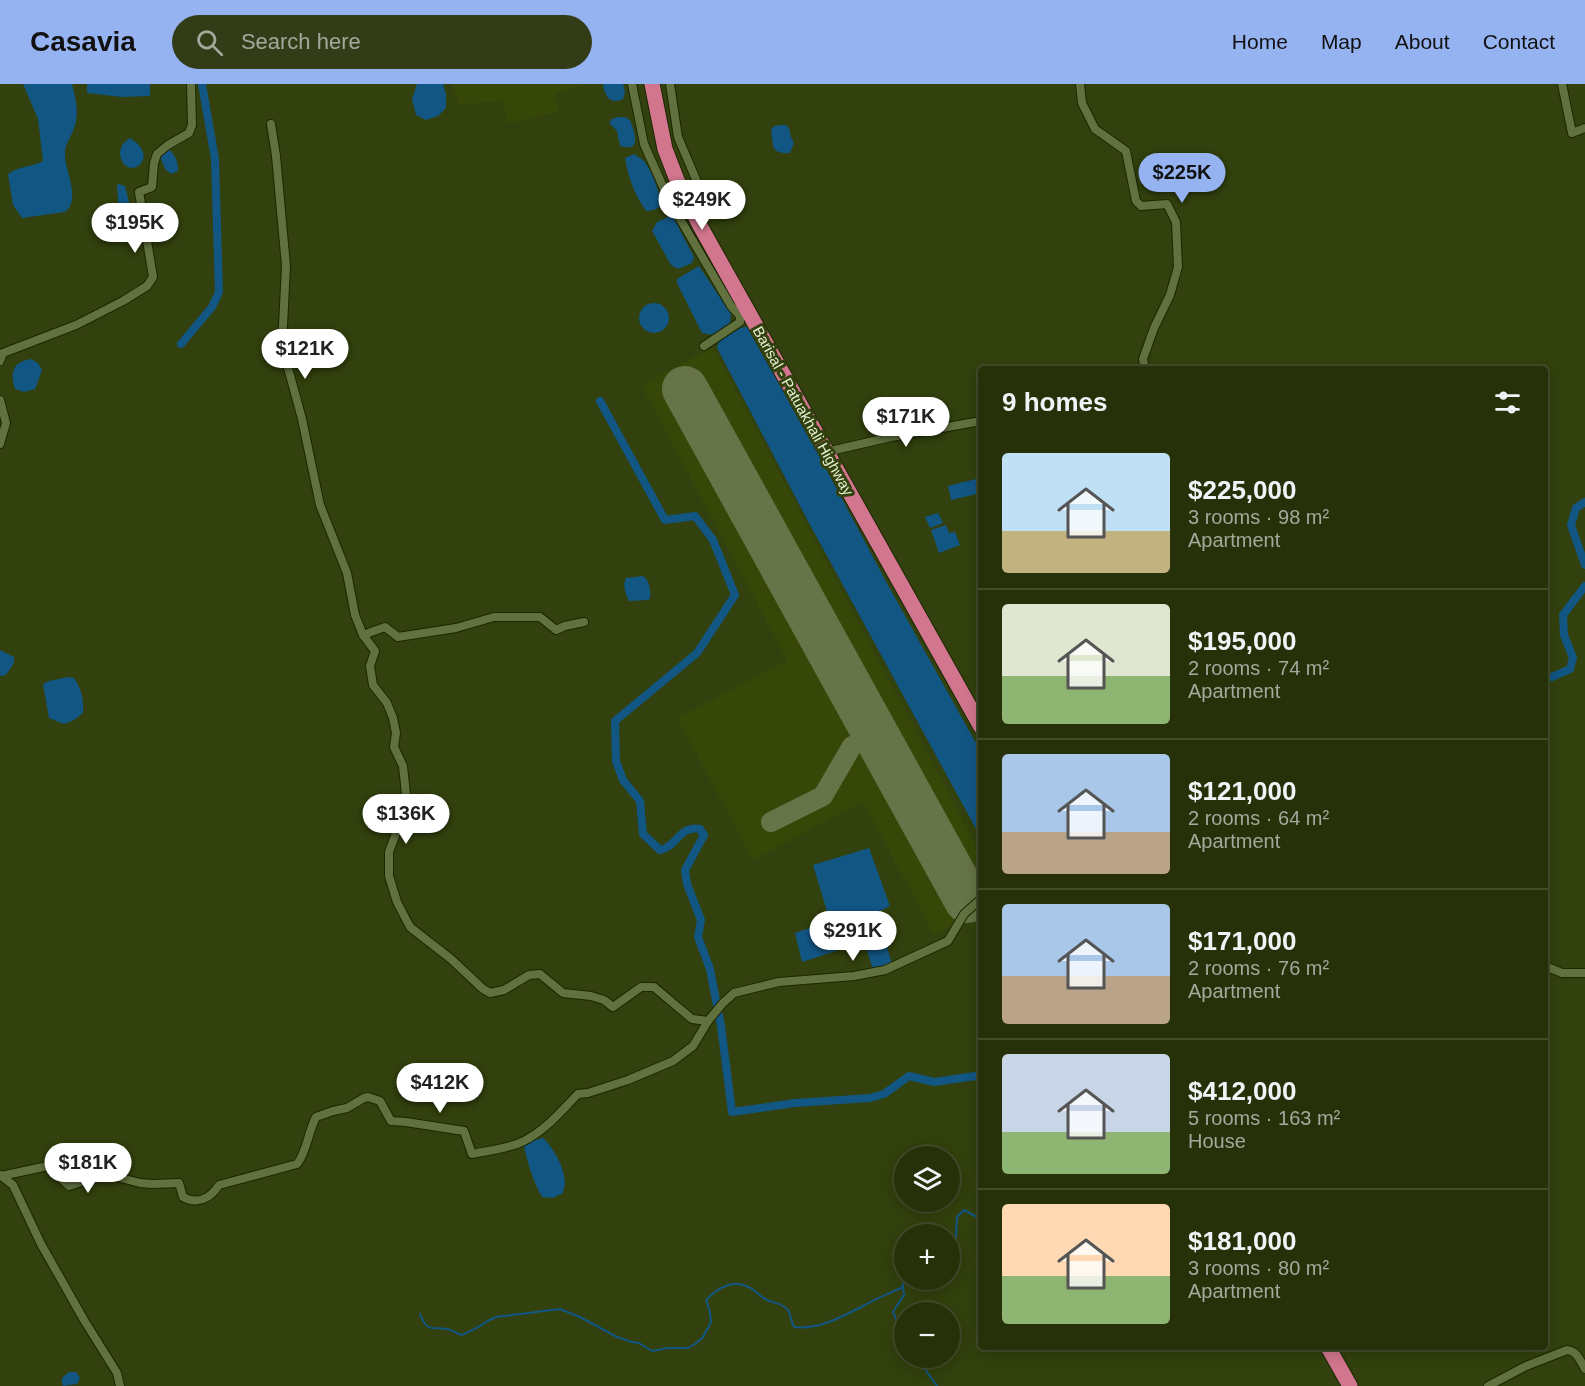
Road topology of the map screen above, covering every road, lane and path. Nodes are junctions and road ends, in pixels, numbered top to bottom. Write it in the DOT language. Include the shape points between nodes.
graph roads {
  1 [pos="191,84"];
  2 [pos="633,84"];
  3 [pos="652,84"];
  4 [pos="670,84"];
  5 [pos="1080,84"];
  6 [pos="1562,84"];
  7 [pos="271,124"];
  8 [pos="1585,128"];
  9 [pos="709,210"];
  10 [pos="704,346"];
  11 [pos="0,361"];
  12 [pos="1144,366"];
  13 [pos="0,400"];
  14 [pos="978,422"];
  15 [pos="0,444"];
  16 [pos="826,452"];
  17 [pos="584,622"];
  18 [pos="363,635"];
  19 [pos="978,722"];
  20 [pos="978,902"];
  21 [pos="1548,967"];
  22 [pos="1585,973"];
  23 [pos="708,1021"];
  24 [pos="0,1176"];
  25 [pos="1330,1350"];
  26 [pos="1585,1369"];
  27 [pos="120,1386"];
  28 [pos="1350,1386"];
  29 [pos="1488,1386"];
  1 -- 11 [label="street" via="189,133 157,154 153,187 139,192 153,277 147,286 76,325 3,353"];
  2 -- 10 [label="street" via="644,144 669,200 740,316 740,322"];
  3 -- 16 [label="highway, Barisal - Patuakhali Highway" via="661,132 677,180"];
  4 -- 9 [label="street" via="678,137"];
  5 -- 12 [label="street" via="1082,103 1095,129 1126,151 1136,201 1141,206 1167,204 1176,222 1178,267 1143,359"];
  6 -- 8 [label="street" via="1572,133"];
  7 -- 18 [label="street" via="286,266 282,346 320,505 347,573"];
  13 -- 15 [label="street" via="6,423"];
  14 -- 16 [label="street"];
  16 -- 19 [label="highway, Barisal - Patuakhali Highway"];
  17 -- 18 [label="street" via="556,630 540,616 494,617 456,628 398,636 385,627"];
  18 -- 23 [label="street" via="375,651 370,666 373,684 393,718 394,747 403,766 407,804 389,852 389,876 410,927 490,993 540,974 563,993 591,996 613,1007 641,987 654,987 692,1019"];
  20 -- 23 [label="street" via="964,914 948,941 885,970 779,982 734,993"];
  21 -- 22 [label="street" via="1562,973"];
  23 -- 24 [label="street" via="693,1046 673,1061 578,1094 548,1125 523,1142 472,1154 464,1131 391,1122 380,1101 369,1097 316,1117 297,1164 219,1185 201,1200 183,1197 179,1183 140,1183 106,1174 69,1186 48,1166"];
  24 -- 27 [label="street" via="13,1185 41,1244 117,1373"];
  25 -- 28 [label="highway"];
  26 -- 29 [label="street" via="1576,1354 1567,1350"];
}
